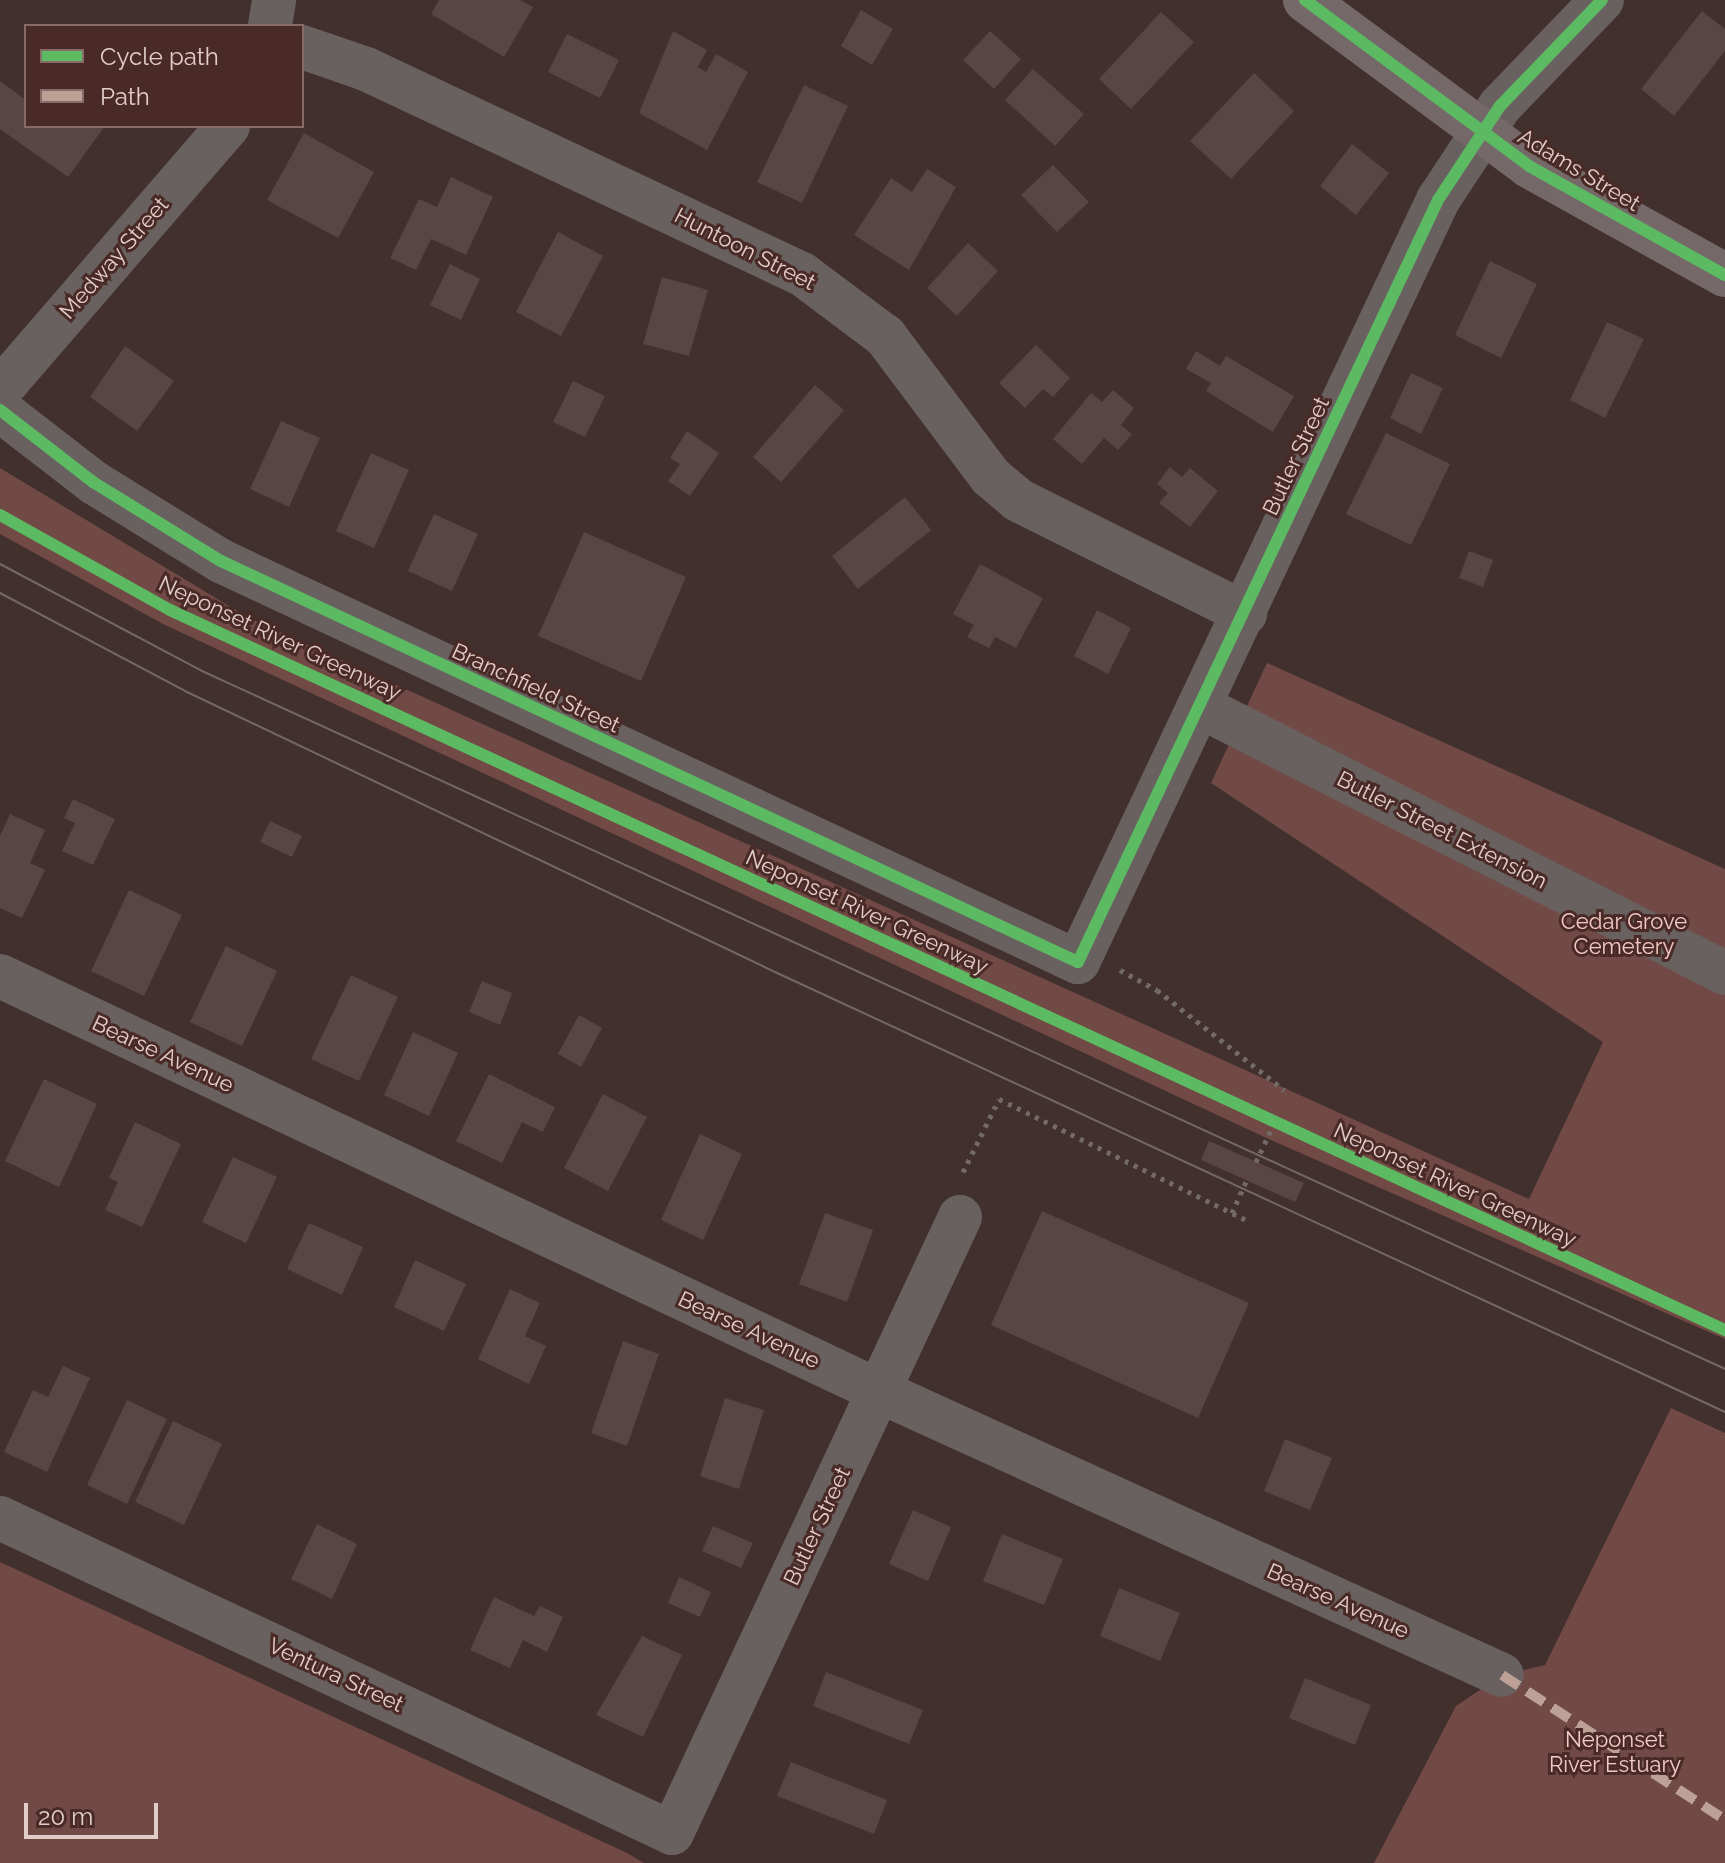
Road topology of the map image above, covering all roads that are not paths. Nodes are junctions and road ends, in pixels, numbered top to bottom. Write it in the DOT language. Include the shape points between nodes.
graph roads {
  1 [pos="274,0"];
  2 [pos="1305,0"];
  3 [pos="1602,0"];
  4 [pos="270,24"];
  5 [pos="304,48"];
  6 [pos="226,128"];
  7 [pos="1480,133"];
  8 [pos="1725,275"];
  9 [pos="0,390"];
  10 [pos="0,410"];
  11 [pos="1245,613"];
  12 [pos="1201,707"];
  13 [pos="1080,958"];
  14 [pos="1725,973"];
  15 [pos="0,976"];
  16 [pos="960,1217"];
  17 [pos="881,1392"];
  18 [pos="0,1518"];
  19 [pos="1502,1675"];
  20 [pos="672,1833"];
  1 -- 4 [label="street"];
  2 -- 7 [label="main road, Adams Street"];
  3 -- 7 [label="street, Butler Street"];
  5 -- 11 [label="street, Huntoon Street" via="366,69 802,274 885,336 991,477 1018,500"];
  6 -- 9 [label="street, Medway Street"];
  7 -- 8 [label="main road, Adams Street"];
  7 -- 11 [label="street, Butler Street" via="1438,200"];
  10 -- 13 [label="street, Branchfield Street" via="93,482 221,561"];
  11 -- 12 [label="street, Butler Street"];
  12 -- 13 [label="street, Butler Street"];
  12 -- 14 [label="street, Butler Street Extension"];
  15 -- 17 [label="street, Bearse Avenue"];
  16 -- 17 [label="street, Butler Street"];
  17 -- 19 [label="street, Bearse Avenue"];
  17 -- 20 [label="street, Butler Street"];
  18 -- 20 [label="street, Ventura Street"];
}
